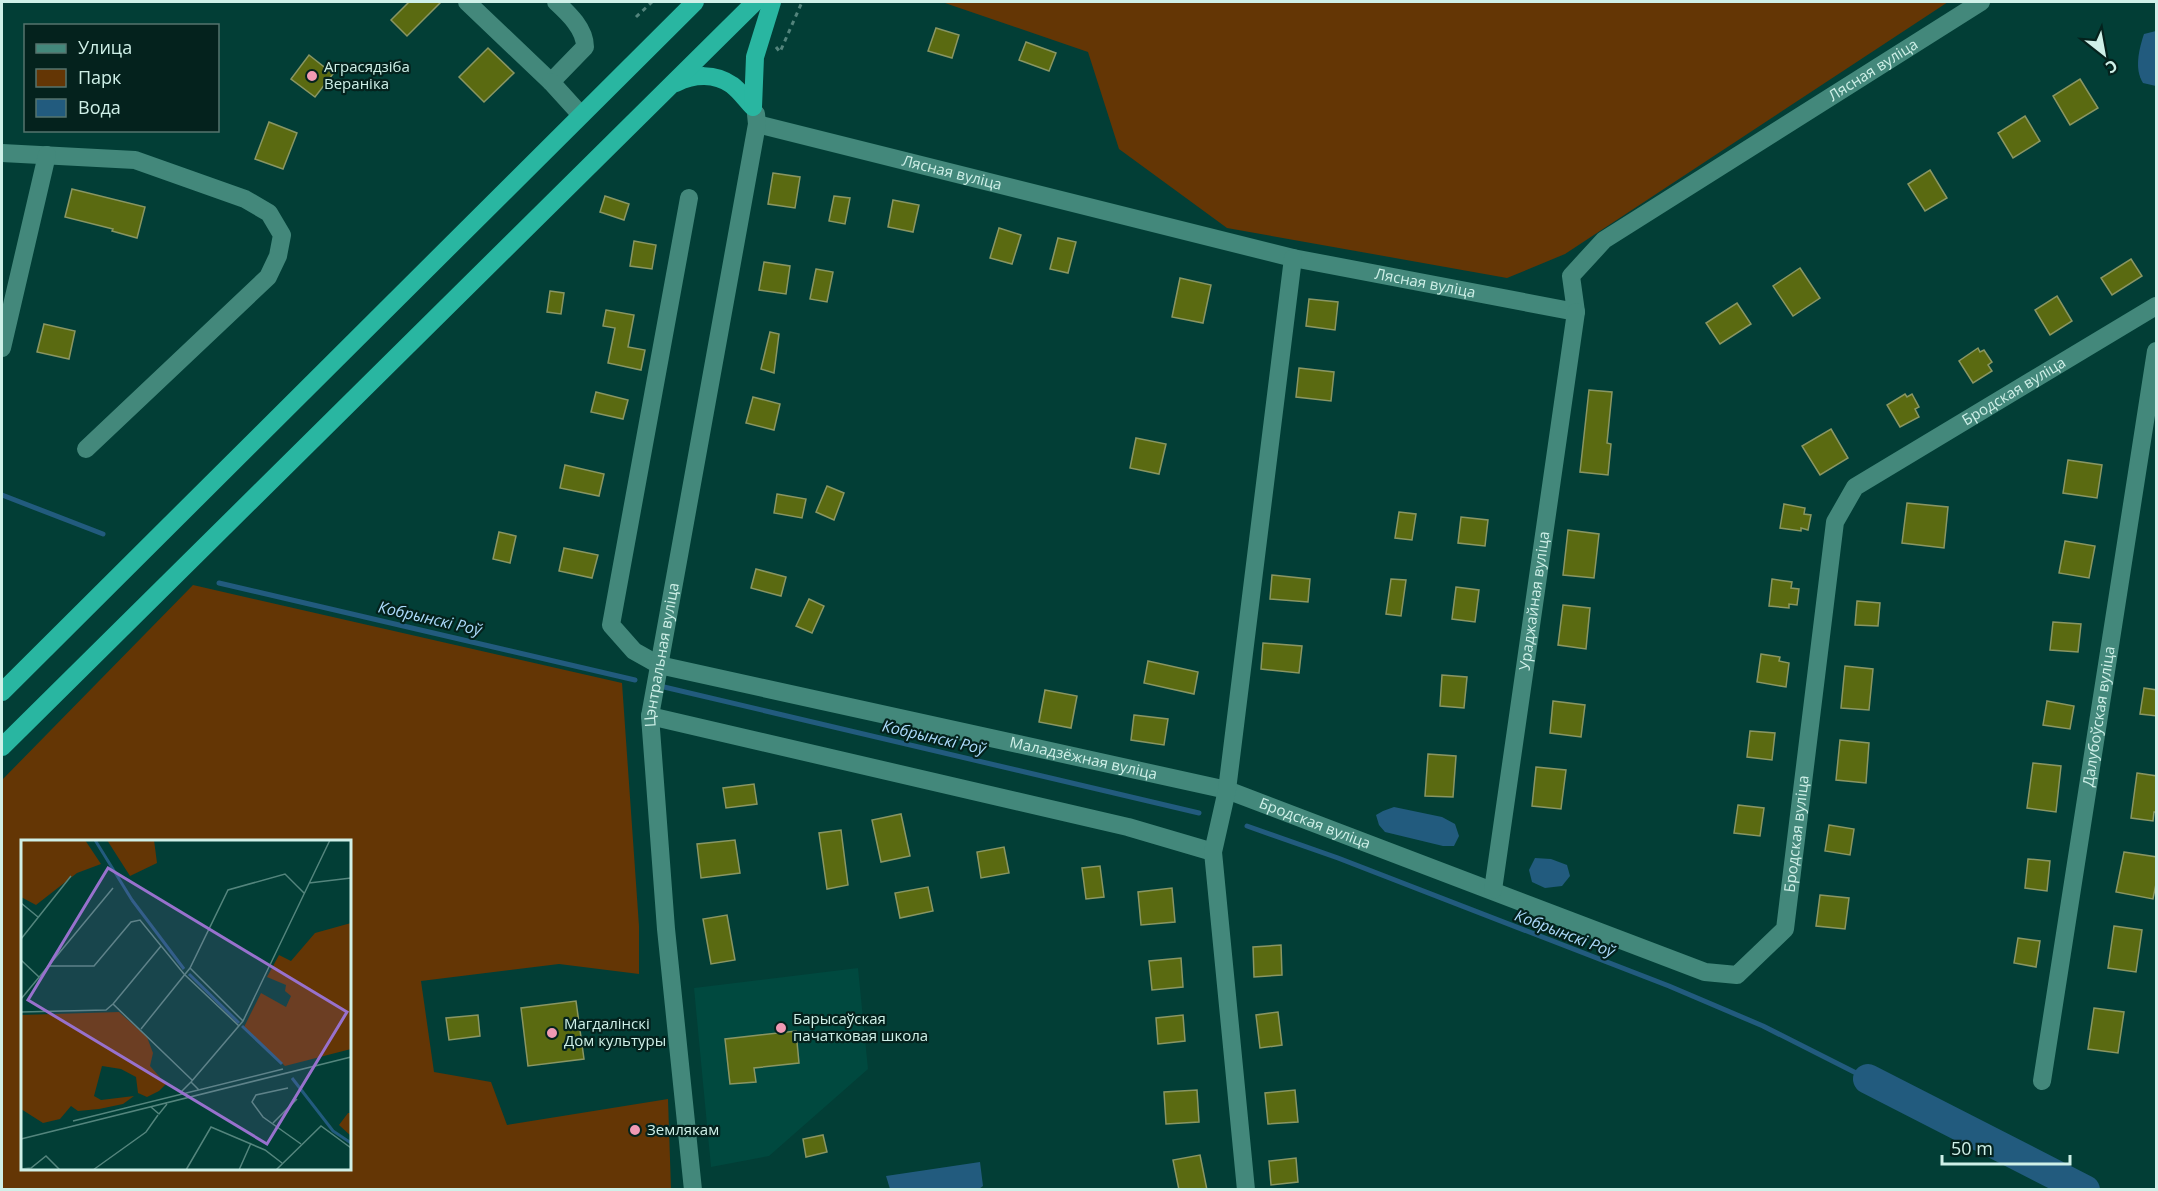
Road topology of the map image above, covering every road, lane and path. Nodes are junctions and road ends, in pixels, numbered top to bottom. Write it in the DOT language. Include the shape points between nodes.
graph roads {
  1 [pos="467,2"];
  2 [pos="556,2"];
  3 [pos="652,2"];
  4 [pos="695,2"];
  5 [pos="755,2"];
  6 [pos="772,2"];
  7 [pos="1981,2"];
  8 [pos="636,17"];
  9 [pos="551,82"];
  10 [pos="671,85"];
  11 [pos="581,115"];
  12 [pos="755,116"];
  13 [pos="2,153"];
  14 [pos="47,155"];
  15 [pos="690,198"];
  16 [pos="1293,258"];
  17 [pos="2157,306"];
  18 [pos="1576,312"];
  19 [pos="2,348"];
  20 [pos="2157,351"];
  21 [pos="86,449"];
  22 [pos="659,664"];
  23 [pos="2,692"];
  24 [pos="650,716"];
  25 [pos="2,747"];
  26 [pos="1227,790"];
  27 [pos="1213,852"];
  28 [pos="1493,890"];
  29 [pos="2042,1081"];
  30 [pos="693,1190"];
  31 [pos="1246,1190"];
  1 -- 9 [label="street"];
  2 -- 9 [label="street" via="571,16 585,39 585,47"];
  3 -- 8 [label="path"];
  4 -- 11 [label="highway"];
  5 -- 10 [label="highway"];
  6 -- 12 [label="highway" via="754,57"];
  7 -- 18 [label="street, Лясная вуліца" via="1604,240 1571,276"];
  9 -- 11 [label="street"];
  10 -- 12 [label="highway" via="688,77 711,76 732,85"];
  10 -- 25 [label="highway"];
  11 -- 23 [label="highway"];
  12 -- 16 [label="street, Лясная вуліца"];
  12 -- 22 [label="street, Цэнтральная вуліца"];
  13 -- 14 [label="street"];
  14 -- 19 [label="street"];
  14 -- 21 [label="street" via="135,160 245,199 269,213 282,235 268,277"];
  15 -- 22 [label="street, Маладзёжная вуліца" via="611,625 634,651"];
  16 -- 18 [label="street, Лясная вуліца"];
  16 -- 26 [label="street"];
  17 -- 28 [label="street, Бродская вуліца" via="1856,487 1835,522 1785,929 1737,975 1705,972"];
  18 -- 28 [label="street, Ураджайная вуліца"];
  20 -- 29 [label="street, Далубоўская вуліца"];
  22 -- 24 [label="street, Цэнтральная вуліца"];
  22 -- 26 [label="street, Маладзёжная вуліца"];
  24 -- 27 [label="street" via="1128,827"];
  24 -- 30 [label="street, Цэнтральная вуліца" via="666,929"];
  26 -- 27 [label="street"];
  26 -- 28 [label="street, Бродская вуліца"];
  27 -- 31 [label="street"];
}
